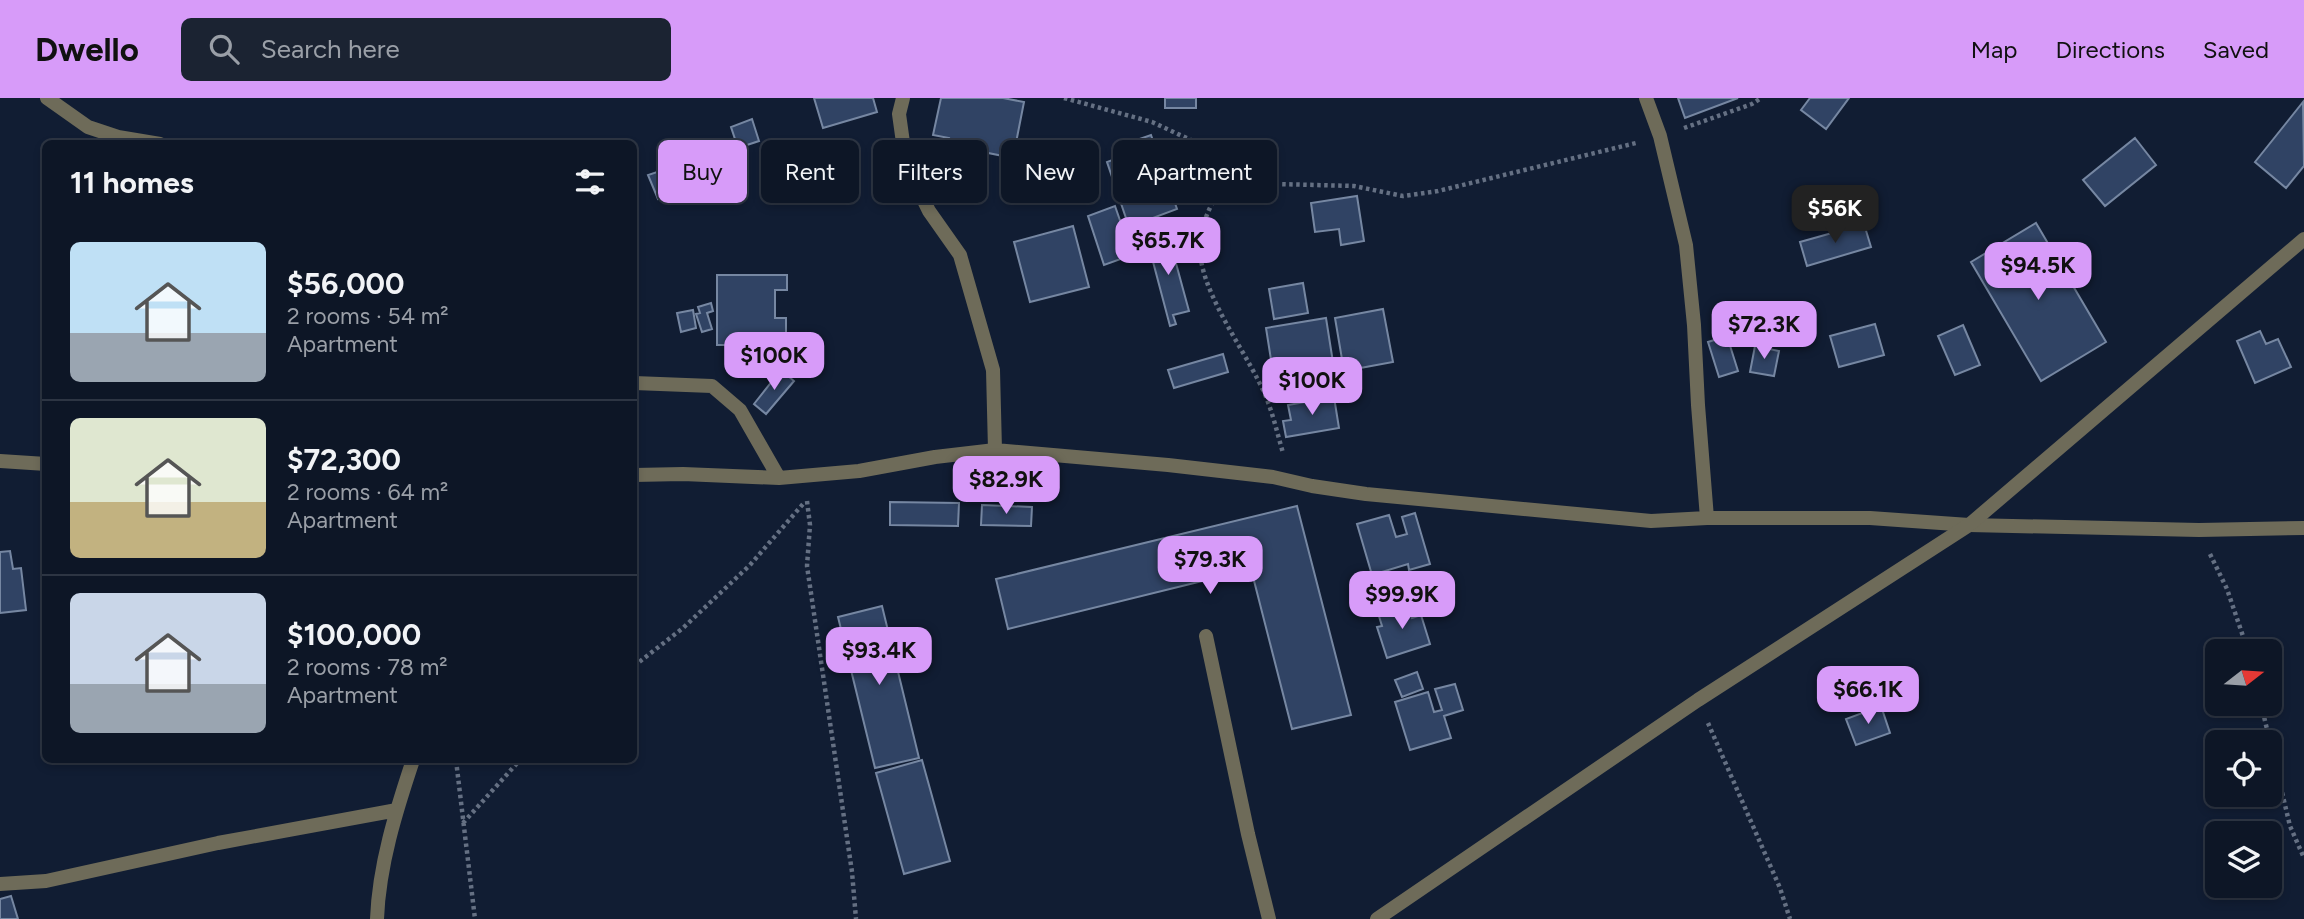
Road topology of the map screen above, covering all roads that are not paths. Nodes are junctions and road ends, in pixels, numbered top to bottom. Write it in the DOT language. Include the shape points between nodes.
graph roads {
  1 [pos="47,98"];
  2 [pos="903,98"];
  3 [pos="1646,98"];
  4 [pos="136,140"];
  5 [pos="2304,239"];
  6 [pos="637,383"];
  7 [pos="995,450"];
  8 [pos="0,461"];
  9 [pos="42,464"];
  10 [pos="637,475"];
  11 [pos="779,478"];
  12 [pos="1707,518"];
  13 [pos="1969,525"];
  14 [pos="2304,527"];
  15 [pos="1206,636"];
  16 [pos="412,763"];
  17 [pos="397,810"];
  18 [pos="0,884"];
  19 [pos="377,919"];
  20 [pos="1269,919"];
  21 [pos="1377,919"];
  1 -- 4 [label="street" via="88,127"];
  2 -- 7 [label="street" via="899,114 906,164 929,211 960,255 993,370"];
  3 -- 12 [label="street" via="1660,136 1686,245"];
  5 -- 13 [label="street"];
  6 -- 11 [label="street" via="712,386 740,410"];
  7 -- 11 [label="street"];
  7 -- 12 [label="street" via="1168,465 1366,494 1651,521"];
  8 -- 9 [label="street"];
  10 -- 11 [label="street"];
  12 -- 13 [label="street" via="1870,518"];
  13 -- 14 [label="street" via="2199,530"];
  13 -- 21 [label="street" via="1698,700"];
  15 -- 20 [label="street"];
  16 -- 17 [label="street"];
  17 -- 18 [label="street" via="46,881"];
  17 -- 19 [label="street"];
}
